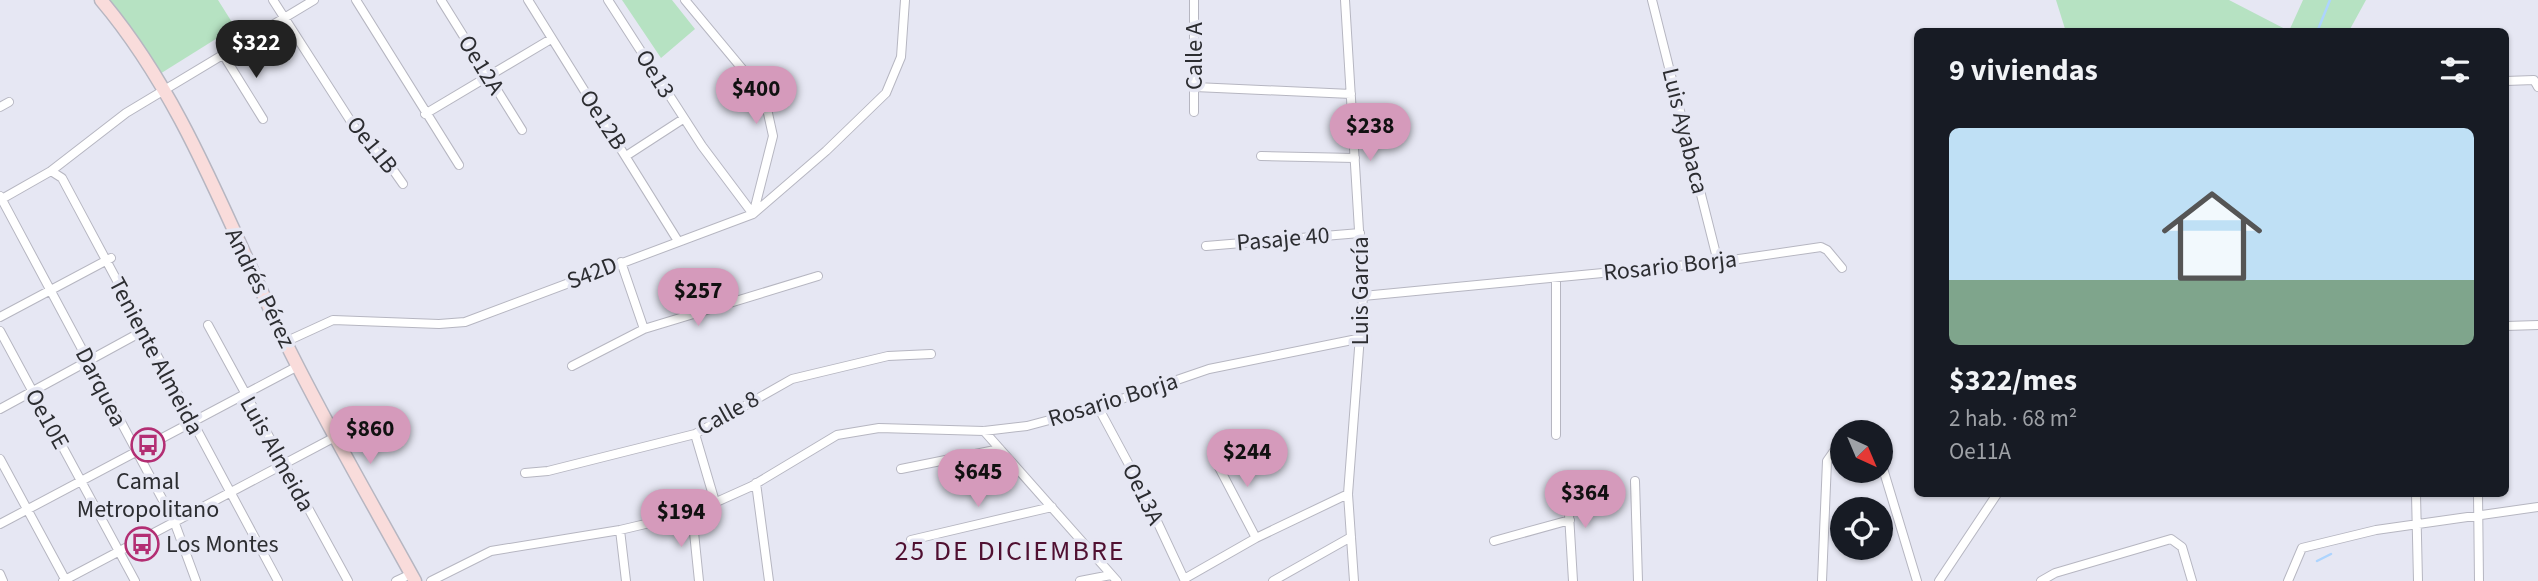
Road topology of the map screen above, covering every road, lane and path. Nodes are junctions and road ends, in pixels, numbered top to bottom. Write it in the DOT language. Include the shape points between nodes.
graph roads {
  1 [pos="101,0"];
  2 [pos="273,0"];
  3 [pos="314,0"];
  4 [pos="356,0"];
  5 [pos="441,0"];
  6 [pos="528,0"];
  7 [pos="608,0"];
  8 [pos="685,0"];
  9 [pos="905,0"];
  10 [pos="1194,0"];
  11 [pos="1345,0"];
  12 [pos="1652,0"];
  13 [pos="285,20"];
  14 [pos="551,39"];
  15 [pos="224,56"];
  16 [pos="488,76"];
  17 [pos="2509,81"];
  18 [pos="1195,87"];
  19 [pos="2538,87"];
  20 [pos="166,90"];
  21 [pos="1351,94"];
  22 [pos="9,102"];
  23 [pos="0,107"];
  24 [pos="1194,112"];
  25 [pos="425,114"];
  26 [pos="263,119"];
  27 [pos="684,119"];
  28 [pos="522,130"];
  29 [pos="626,156"];
  30 [pos="1261,156"];
  31 [pos="1355,158"];
  32 [pos="459,166"];
  33 [pos="51,171"];
  34 [pos="402,184"];
  35 [pos="1,198"];
  36 [pos="753,214"];
  37 [pos="1360,233"];
  38 [pos="678,242"];
  39 [pos="1206,246"];
  40 [pos="108,259"];
  41 [pos="621,262"];
  42 [pos="1718,262"];
  43 [pos="1842,268"];
  44 [pos="818,275"];
  45 [pos="1556,278"];
  46 [pos="50,291"];
  47 [pos="1363,296"];
  48 [pos="0,317"];
  49 [pos="2538,325"];
  50 [pos="208,326"];
  51 [pos="2509,326"];
  52 [pos="644,329"];
  53 [pos="0,331"];
  54 [pos="143,331"];
  55 [pos="1362,338"];
  56 [pos="285,342"];
  57 [pos="931,354"];
  58 [pos="88,361"];
  59 [pos="298,366"];
  60 [pos="572,366"];
  61 [pos="32,392"];
  62 [pos="244,393"];
  63 [pos="1098,407"];
  64 [pos="0,409"];
  65 [pos="190,421"];
  66 [pos="984,431"];
  67 [pos="695,434"];
  68 [pos="1556,435"];
  69 [pos="335,437"];
  70 [pos="1000,449"];
  71 [pos="135,453"];
  72 [pos="1212,454"];
  73 [pos="1830,457"];
  74 [pos="0,458"];
  75 [pos="282,465"];
  76 [pos="901,469"];
  77 [pos="525,473"];
  78 [pos="80,481"];
  79 [pos="1566,481"];
  80 [pos="1635,481"];
  81 [pos="756,483"];
  82 [pos="1887,483"];
  83 [pos="229,493"];
  84 [pos="1348,494"];
  85 [pos="1995,497"];
  86 [pos="2416,497"];
  87 [pos="2478,497"];
  88 [pos="715,502"];
  89 [pos="1052,507"];
  90 [pos="2538,507"];
  91 [pos="28,509"];
  92 [pos="692,513"];
  93 [pos="2479,518"];
  94 [pos="1570,520"];
  95 [pos="174,521"];
  96 [pos="0,524"];
  97 [pos="2417,525"];
  98 [pos="620,530"];
  99 [pos="1351,537"];
  100 [pos="1256,538"];
  101 [pos="911,540"];
  102 [pos="1494,541"];
  103 [pos="117,550"];
  104 [pos="0,574"];
  105 [pos="413,578"];
  106 [pos="1114,578"];
  107 [pos="1283,578"];
  108 [pos="65,580"];
  109 [pos="1185,580"];
  110 [pos="2191,580"];
  111 [pos="3,581"];
  112 [pos="135,581"];
  113 [pos="196,581"];
  114 [pos="278,581"];
  115 [pos="348,581"];
  116 [pos="396,581"];
  117 [pos="431,581"];
  118 [pos="626,581"];
  119 [pos="699,581"];
  120 [pos="769,581"];
  121 [pos="1080,581"];
  122 [pos="1273,581"];
  123 [pos="1354,581"];
  124 [pos="1573,581"];
  125 [pos="1638,581"];
  126 [pos="1822,581"];
  127 [pos="1917,581"];
  128 [pos="1939,581"];
  129 [pos="2041,581"];
  130 [pos="2288,581"];
  131 [pos="2418,581"];
  132 [pos="2479,581"];
  1 -- 20 [label="street, Andrés Pérez"];
  2 -- 13 [label="street, Oe11B"];
  3 -- 13 [label="street"];
  4 -- 25 [label="street"];
  5 -- 16 [label="street, Oe12A"];
  6 -- 14 [label="street, Oe12B"];
  7 -- 27 [label="street, Oe13"];
  8 -- 36 [label="street" via="764,95 773,136"];
  9 -- 36 [label="street, S42D" via="901,57 886,93"];
  10 -- 18 [label="street, Calle A"];
  11 -- 21 [label="street, Luis García"];
  12 -- 42 [label="street, Luis Ayabaca"];
  13 -- 15 [label="street"];
  13 -- 34 [label="street, Oe11B" via="366,145 384,157"];
  14 -- 16 [label="street"];
  14 -- 29 [label="street, Oe12B"];
  15 -- 20 [label="street"];
  15 -- 26 [label="street"];
  16 -- 25 [label="street"];
  16 -- 28 [label="street, Oe12A"];
  17 -- 19 [label="street" via="2533,80"];
  18 -- 21 [label="street"];
  18 -- 24 [label="street, Calle A"];
  20 -- 33 [label="street" via="103,129"];
  20 -- 56 [label="street, Andrés Pérez"];
  21 -- 31 [label="street, Luis García"];
  22 -- 23 [label="street"];
  25 -- 32 [label="street"];
  27 -- 29 [label="street"];
  27 -- 36 [label="street, Oe13"];
  29 -- 38 [label="street, Oe12B"];
  30 -- 31 [label="street"];
  31 -- 37 [label="street, Luis García"];
  33 -- 35 [label="street"];
  33 -- 40 [label="street, Teniente Almeida" via="62,178"];
  35 -- 46 [label="street, Darquea"];
  36 -- 38 [label="street, S42D"];
  37 -- 39 [label="street, Pasaje 40"];
  37 -- 47 [label="street, Luis García"];
  38 -- 41 [label="street, S42D"];
  40 -- 46 [label="street"];
  40 -- 54 [label="street, Teniente Almeida"];
  41 -- 52 [label="street"];
  41 -- 56 [label="street, S42D" via="465,322 343,319 322,323"];
  42 -- 43 [label="street, Rosario Borja" via="1821,247"];
  42 -- 45 [label="street, Rosario Borja"];
  44 -- 52 [label="street"];
  45 -- 47 [label="street, Rosario Borja"];
  45 -- 68 [label="street"];
  46 -- 48 [label="street"];
  46 -- 58 [label="street, Darquea"];
  47 -- 55 [label="street, Luis García"];
  49 -- 51 [label="street"];
  50 -- 62 [label="street, Luis Almeida"];
  52 -- 60 [label="street"];
  53 -- 61 [label="street, Oe10E"];
  54 -- 58 [label="street"];
  54 -- 65 [label="street, Teniente Almeida"];
  55 -- 63 [label="street, Rosario Borja" via="1209,369"];
  55 -- 84 [label="street, Luis García"];
  56 -- 59 [label="street, Andrés Pérez"];
  57 -- 67 [label="street, Calle 8" via="888,356 792,379"];
  58 -- 61 [label="street"];
  58 -- 71 [label="street, Darquea"];
  59 -- 62 [label="street"];
  59 -- 69 [label="street, Andrés Pérez"];
  61 -- 64 [label="street"];
  61 -- 78 [label="street, Oe10E"];
  62 -- 65 [label="street"];
  62 -- 75 [label="street, Luis Almeida"];
  63 -- 66 [label="street, Rosario Borja" via="1027,426"];
  63 -- 109 [label="street, Oe13A"];
  65 -- 71 [label="street"];
  65 -- 83 [label="street, Teniente Almeida"];
  66 -- 70 [label="street"];
  66 -- 81 [label="street, Rosario Borja" via="879,428 837,435"];
  67 -- 77 [label="street, Calle 8"];
  67 -- 88 [label="street"];
  69 -- 75 [label="street"];
  69 -- 105 [label="street, Andrés Pérez"];
  70 -- 76 [label="street"];
  70 -- 89 [label="street"];
  71 -- 78 [label="street"];
  71 -- 95 [label="street, Darquea"];
  72 -- 100 [label="street"];
  73 -- 126 [label="street"];
  74 -- 91 [label="street"];
  75 -- 83 [label="street"];
  75 -- 115 [label="street, Luis Almeida"];
  78 -- 91 [label="street"];
  78 -- 103 [label="street, Oe10E"];
  79 -- 94 [label="street"];
  80 -- 125 [label="street"];
  81 -- 88 [label="street, Rosario Borja"];
  81 -- 120 [label="street"];
  82 -- 127 [label="street"];
  83 -- 95 [label="street"];
  83 -- 114 [label="street, Teniente Almeida"];
  84 -- 99 [label="street, Luis García"];
  84 -- 100 [label="street"];
  85 -- 128 [label="street"];
  86 -- 97 [label="street"];
  87 -- 93 [label="street"];
  88 -- 92 [label="street, Rosario Borja"];
  89 -- 101 [label="street"];
  89 -- 106 [label="street"];
  90 -- 93 [label="street"];
  91 -- 96 [label="street"];
  91 -- 108 [label="street"];
  92 -- 98 [label="street, Rosario Borja"];
  92 -- 119 [label="street"];
  93 -- 97 [label="street"];
  93 -- 132 [label="street"];
  94 -- 102 [label="street"];
  94 -- 124 [label="street"];
  95 -- 103 [label="street"];
  95 -- 113 [label="street, Darquea"];
  97 -- 130 [label="street" via="2302,548"];
  97 -- 131 [label="street"];
  98 -- 117 [label="street, Rosario Borja" via="491,551"];
  98 -- 118 [label="street"];
  99 -- 107 [label="street"];
  99 -- 123 [label="street, Luis García"];
  100 -- 109 [label="street"];
  103 -- 108 [label="street"];
  103 -- 112 [label="street, Oe10E"];
  104 -- 111 [label="street"];
  105 -- 116 [label="street"];
  106 -- 121 [label="street"];
  107 -- 122 [label="street"];
  110 -- 129 [label="street" via="2182,547 2171,539"];
}
